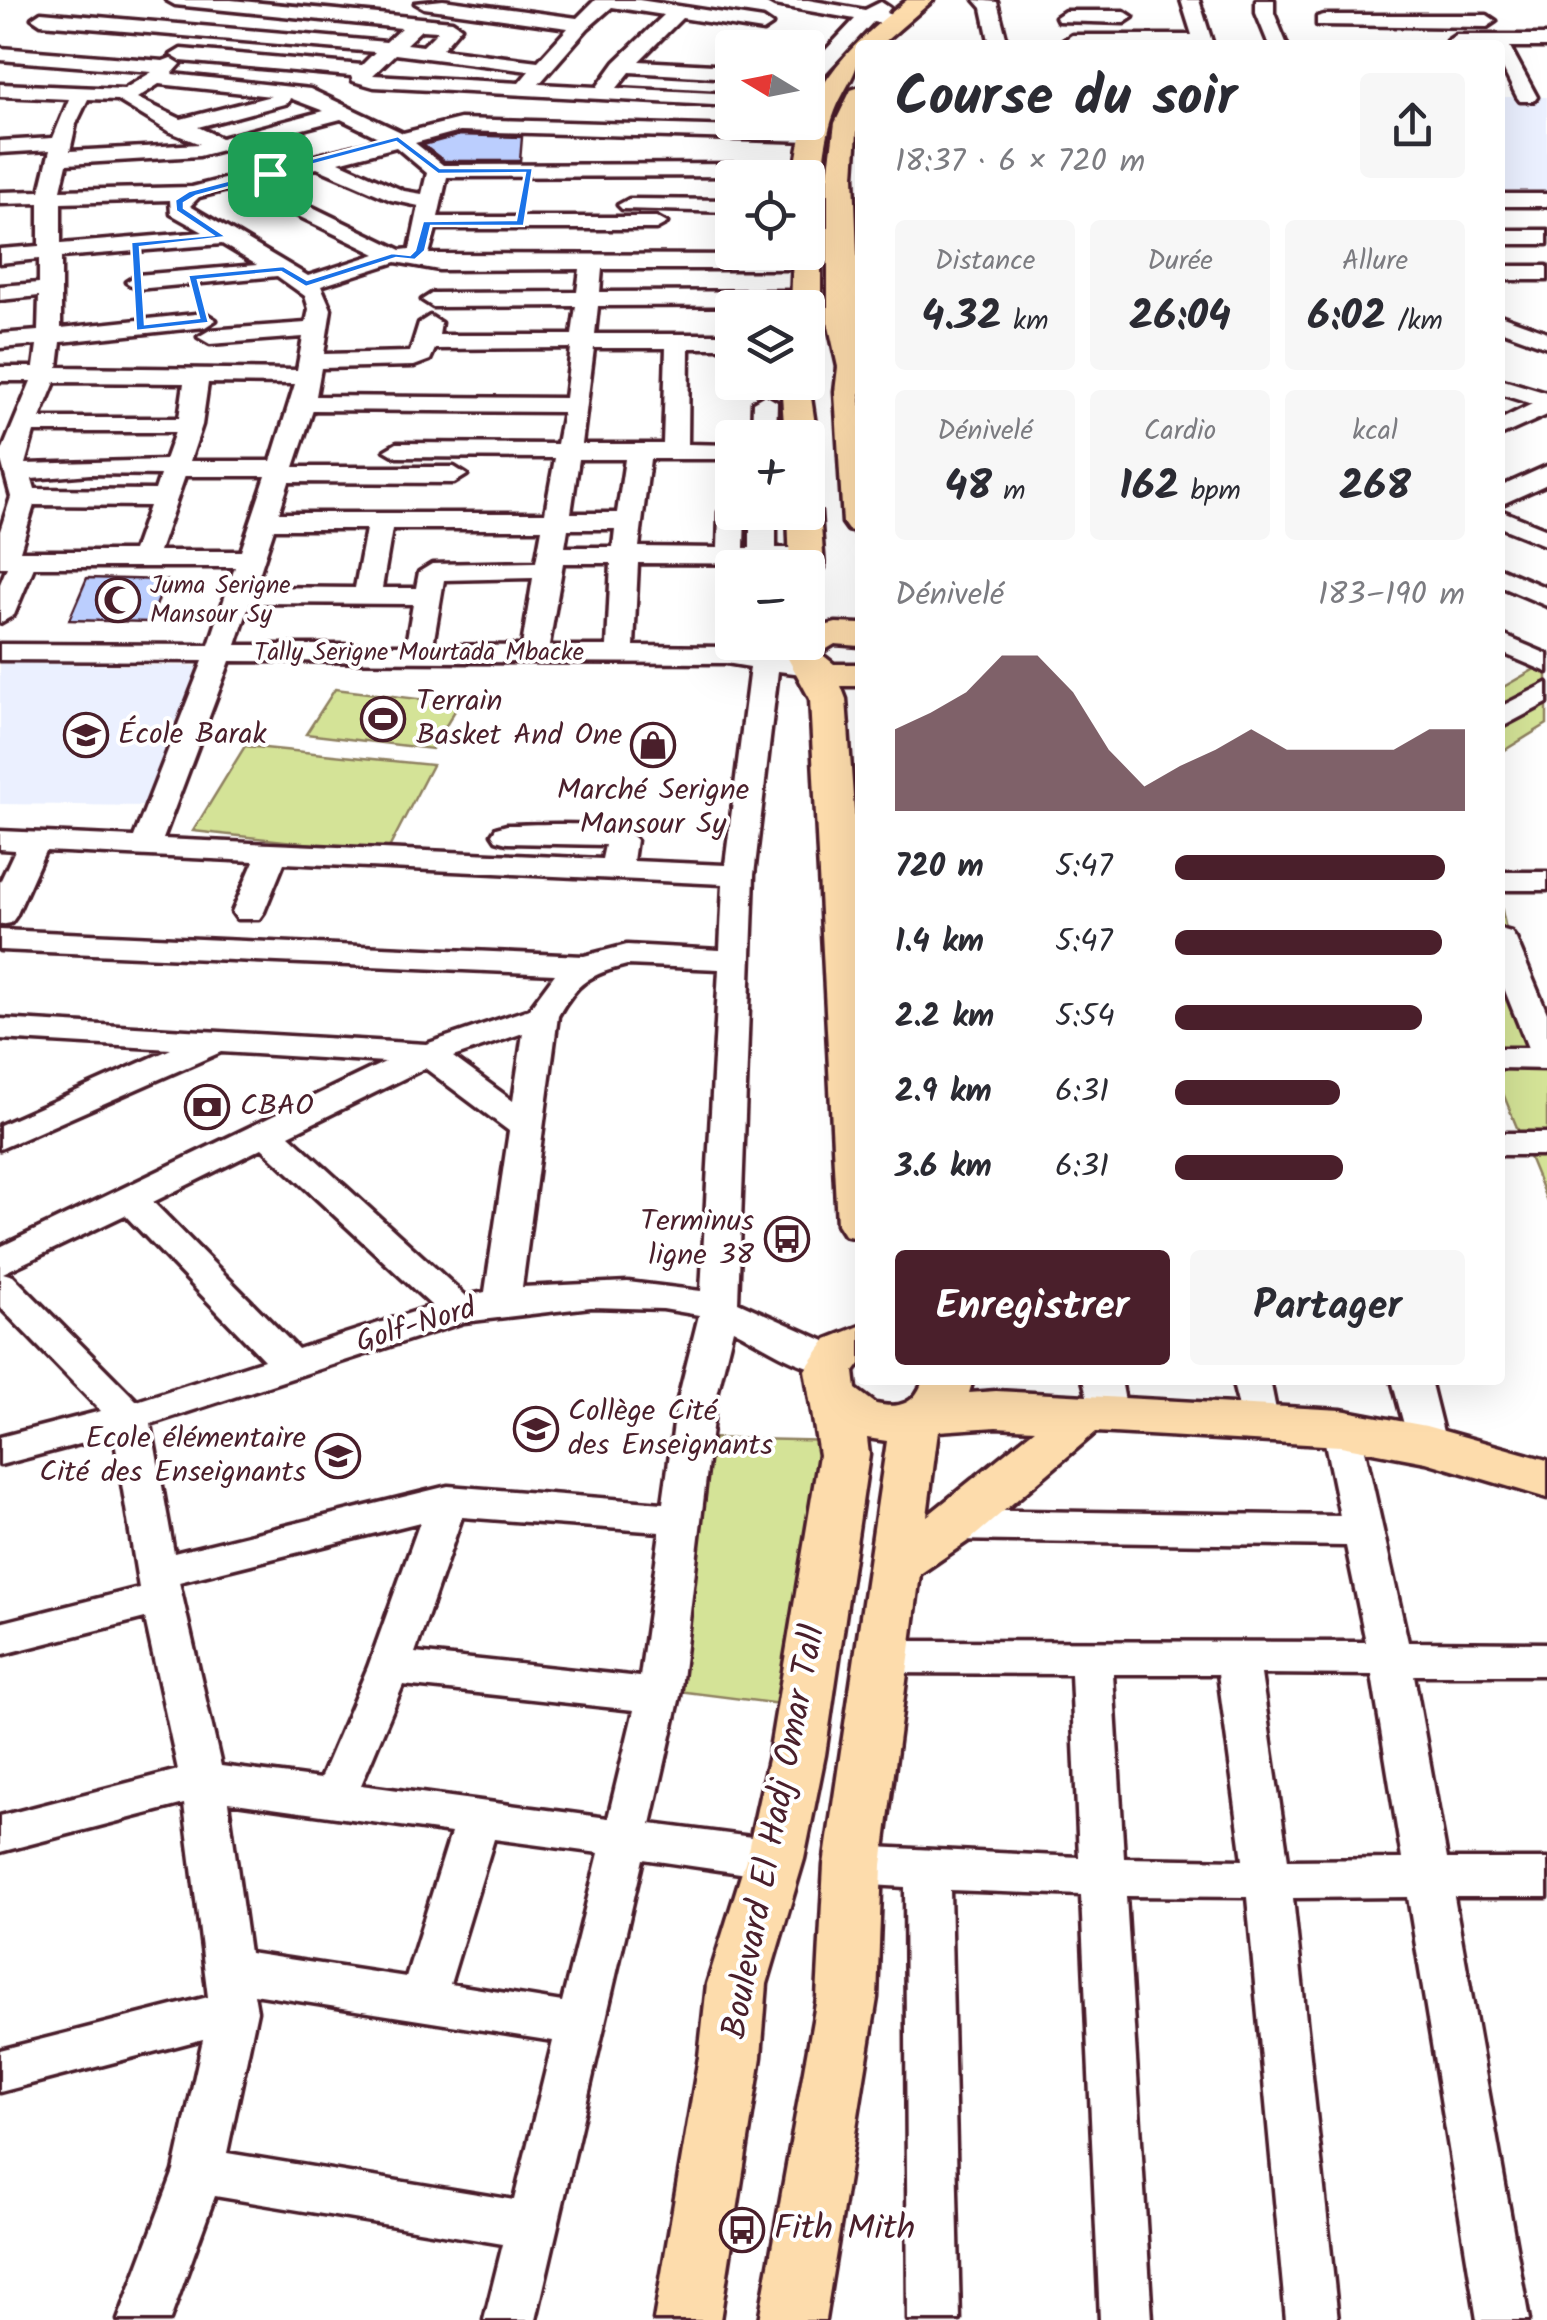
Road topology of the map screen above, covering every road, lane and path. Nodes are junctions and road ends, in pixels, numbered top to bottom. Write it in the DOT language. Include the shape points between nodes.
graph roads {
  1 [pos="70,0"];
  2 [pos="172,0"];
  3 [pos="566,0"];
  4 [pos="607,0"];
  5 [pos="984,0"];
  6 [pos="1266,0"];
  7 [pos="1330,0"];
  8 [pos="1474,0"];
  9 [pos="411,1"];
  10 [pos="785,2"];
  11 [pos="239,3"];
  12 [pos="931,3"];
  13 [pos="1062,8"];
  14 [pos="679,12"];
  15 [pos="1187,12"];
  16 [pos="322,14"];
  17 [pos="868,16"];
  18 [pos="1140,17"];
  19 [pos="543,18"];
  20 [pos="381,19"];
  21 [pos="1324,21"];
  22 [pos="1410,21"];
  23 [pos="1487,21"];
  24 [pos="418,22"];
  25 [pos="893,23"];
  26 [pos="581,24"];
  27 [pos="764,25"];
  28 [pos="139,26"];
  29 [pos="759,30"];
  30 [pos="20,31"];
  31 [pos="207,32"];
  32 [pos="295,39"];
  33 [pos="872,40"];
  34 [pos="997,40"];
  35 [pos="1071,40"];
  36 [pos="1201,40"];
  37 [pos="1276,40"];
  38 [pos="1330,40"];
  39 [pos="1420,40"];
  40 [pos="1497,40"];
  41 [pos="1547,40"];
  42 [pos="1505,44"];
  43 [pos="391,48"];
  44 [pos="428,52"];
  45 [pos="1505,52"];
  46 [pos="0,54"];
  47 [pos="855,58"];
  48 [pos="488,60"];
  49 [pos="825,60"];
  50 [pos="97,62"];
  51 [pos="269,63"];
  52 [pos="622,66"];
  53 [pos="168,67"];
  54 [pos="541,67"];
  55 [pos="364,71"];
  56 [pos="715,71"];
  57 [pos="0,90"];
  58 [pos="524,90"];
  59 [pos="82,92"];
  60 [pos="303,93"];
  61 [pos="602,93"];
  62 [pos="128,95"];
  63 [pos="825,96"];
  64 [pos="1505,96"];
  65 [pos="1537,96"];
  66 [pos="715,99"];
  67 [pos="336,111"];
  68 [pos="385,112"];
  69 [pos="421,114"];
  70 [pos="484,124"];
  71 [pos="176,126"];
  72 [pos="538,126"];
  73 [pos="715,129"];
  74 [pos="398,139"];
  75 [pos="63,142"];
  76 [pos="0,146"];
  77 [pos="221,146"];
  78 [pos="852,146"];
  79 [pos="122,156"];
  80 [pos="319,161"];
  81 [pos="611,170"];
  82 [pos="438,171"];
  83 [pos="715,173"];
  84 [pos="270,174"];
  85 [pos="851,176"];
  86 [pos="244,181"];
  87 [pos="50,194"];
  88 [pos="192,194"];
  89 [pos="525,197"];
  90 [pos="0,198"];
  91 [pos="1505,200"];
  92 [pos="1547,200"];
  93 [pos="715,208"];
  94 [pos="429,212"];
  95 [pos="606,214"];
  96 [pos="658,214"];
  97 [pos="222,237"];
  98 [pos="1505,237"];
  99 [pos="1547,237"];
  100 [pos="135,244"];
  101 [pos="48,252"];
  102 [pos="852,252"];
  103 [pos="0,256"];
  104 [pos="403,256"];
  105 [pos="715,258"];
  106 [pos="656,260"];
  107 [pos="592,262"];
  108 [pos="439,263"];
  109 [pos="283,269"];
  110 [pos="1505,273"];
  111 [pos="1547,273"];
  112 [pos="192,277"];
  113 [pos="138,282"];
  114 [pos="306,284"];
  115 [pos="47,289"];
  116 [pos="0,293"];
  117 [pos="433,300"];
  118 [pos="588,300"];
  119 [pos="715,302"];
  120 [pos="1505,312"];
  121 [pos="1547,312"];
  122 [pos="1505,324"];
  123 [pos="140,328"];
  124 [pos="208,328"];
  125 [pos="318,329"];
  126 [pos="50,337"];
  127 [pos="1547,340"];
  128 [pos="0,341"];
  129 [pos="582,341"];
  130 [pos="678,341"];
  131 [pos="715,341"];
  132 [pos="427,342"];
  133 [pos="478,342"];
  134 [pos="855,346"];
  135 [pos="312,369"];
  136 [pos="0,374"];
  137 [pos="207,374"];
  138 [pos="45,376"];
  139 [pos="1505,388"];
  140 [pos="36,401"];
  141 [pos="764,402"];
  142 [pos="303,403"];
  143 [pos="406,404"];
  144 [pos="466,404"];
  145 [pos="1547,404"];
  146 [pos="576,405"];
  147 [pos="192,413"];
  148 [pos="764,420"];
  149 [pos="1505,426"];
  150 [pos="17,430"];
  151 [pos="568,450"];
  152 [pos="638,452"];
  153 [pos="676,452"];
  154 [pos="715,452"];
  155 [pos="394,462"];
  156 [pos="457,463"];
  157 [pos="172,468"];
  158 [pos="278,471"];
  159 [pos="1547,474"];
  160 [pos="1505,495"];
  161 [pos="16,496"];
  162 [pos="164,498"];
  163 [pos="1505,520"];
  164 [pos="380,521"];
  165 [pos="444,521"];
  166 [pos="631,521"];
  167 [pos="262,522"];
  168 [pos="558,522"];
  169 [pos="1547,538"];
  170 [pos="625,555"];
  171 [pos="715,556"];
  172 [pos="9,559"];
  173 [pos="249,559"];
  174 [pos="143,560"];
  175 [pos="550,562"];
  176 [pos="1505,578"];
  177 [pos="238,595"];
  178 [pos="366,595"];
  179 [pos="427,596"];
  180 [pos="1547,598"];
  181 [pos="0,615"];
  182 [pos="855,635"];
  183 [pos="825,638"];
  184 [pos="1505,644"];
  185 [pos="0,652"];
  186 [pos="220,652"];
  187 [pos="418,652"];
  188 [pos="620,653"];
  189 [pos="534,654"];
  190 [pos="715,655"];
  191 [pos="765,660"];
  192 [pos="811,660"];
  193 [pos="818,660"];
  194 [pos="1547,664"];
  195 [pos="855,675"];
  196 [pos="507,834"];
  197 [pos="0,840"];
  198 [pos="34,841"];
  199 [pos="145,847"];
  200 [pos="272,853"];
  201 [pos="616,869"];
  202 [pos="739,875"];
  203 [pos="1547,880"];
  204 [pos="1505,881"];
  205 [pos="248,912"];
  206 [pos="0,916"];
  207 [pos="0,940"];
  208 [pos="1505,951"];
  209 [pos="737,960"];
  210 [pos="584,966"];
  211 [pos="542,1016"];
  212 [pos="0,1028"];
  213 [pos="217,1042"];
  214 [pos="428,1054"];
  215 [pos="1547,1056"];
  216 [pos="1505,1058"];
  217 [pos="527,1128"];
  218 [pos="266,1133"];
  219 [pos="0,1138"];
  220 [pos="855,1142"];
  221 [pos="1505,1144"];
  222 [pos="1547,1144"];
  223 [pos="129,1198"];
  224 [pos="0,1262"];
  225 [pos="0,1285"];
  226 [pos="502,1300"];
  227 [pos="719,1308"];
  228 [pos="459,1310"];
  229 [pos="847,1355"];
  230 [pos="291,1365"];
  231 [pos="1009,1385"];
  232 [pos="1412,1385"];
  233 [pos="1255,1400"];
  234 [pos="1084,1401"];
  235 [pos="930,1405"];
  236 [pos="130,1417"];
  237 [pos="1341,1428"];
  238 [pos="1426,1444"];
  239 [pos="0,1451"];
  240 [pos="1547,1479"];
  241 [pos="448,1501"];
  242 [pos="682,1519"];
  243 [pos="954,1525"];
  244 [pos="1361,1531"];
  245 [pos="894,1564"];
  246 [pos="159,1585"];
  247 [pos="0,1639"];
  248 [pos="882,1658"];
  249 [pos="1237,1658"];
  250 [pos="1390,1658"];
  251 [pos="1092,1659"];
  252 [pos="1547,1659"];
  253 [pos="390,1667"];
  254 [pos="659,1696"];
  255 [pos="203,1781"];
  256 [pos="333,1799"];
  257 [pos="476,1820"];
  258 [pos="0,1834"];
  259 [pos="624,1840"];
  260 [pos="775,1859"];
  261 [pos="853,1865"];
  262 [pos="928,1871"];
  263 [pos="1103,1874"];
  264 [pos="1426,1878"];
  265 [pos="1547,1878"];
  266 [pos="1268,1879"];
  267 [pos="229,1990"];
  268 [pos="422,2000"];
  269 [pos="580,2025"];
  270 [pos="0,2072"];
  271 [pos="199,2171"];
  272 [pos="532,2226"];
  273 [pos="144,2320"];
  274 [pos="510,2320"];
  275 [pos="687,2320"];
  276 [pos="792,2320"];
  277 [pos="934,2320"];
  278 [pos="1126,2320"];
  279 [pos="1312,2320"];
  280 [pos="1504,2320"];
  1 -- 30 [label="street"];
  2 -- 11 [label="street"];
  2 -- 28 [label="street"];
  3 -- 19 [label="street"];
  4 -- 14 [label="street"];
  4 -- 26 [label="street"];
  5 -- 34 [label="street"];
  6 -- 37 [label="street"];
  7 -- 21 [label="street"];
  8 -- 23 [label="street"];
  9 -- 19 [label="street"];
  9 -- 20 [label="street"];
  10 -- 17 [label="street"];
  10 -- 27 [label="street"];
  11 -- 16 [label="street"];
  11 -- 31 [label="street"];
  12 -- 25 [label="main road"];
  13 -- 18 [label="street"];
  13 -- 35 [label="street"];
  14 -- 27 [label="street"];
  14 -- 52 [label="street"];
  15 -- 36 [label="street"];
  16 -- 20 [label="street"];
  16 -- 32 [label="street"];
  17 -- 25 [label="street"];
  17 -- 49 [label="street"];
  19 -- 26 [label="street"];
  19 -- 48 [label="street"];
  20 -- 24 [label="street"];
  21 -- 22 [label="street"];
  21 -- 38 [label="street"];
  22 -- 23 [label="street"];
  22 -- 39 [label="street"];
  23 -- 40 [label="street"];
  24 -- 43 [label="street"];
  24 -- 44 [label="street" via="453,28"];
  25 -- 33 [label="main road"];
  26 -- 54 [label="street"];
  27 -- 29 [label="street"];
  28 -- 30 [label="street"];
  28 -- 31 [label="street"];
  28 -- 50 [label="street"];
  31 -- 32 [label="street"];
  31 -- 53 [label="street"];
  32 -- 43 [label="street"];
  32 -- 51 [label="street"];
  41 -- 42 [label="street"];
  43 -- 44 [label="street"];
  43 -- 55 [label="street"];
  44 -- 48 [label="street"];
  45 -- 65 [label="street"];
  46 -- 50 [label="street"];
  47 -- 63 [label="main road"];
  48 -- 54 [label="street"];
  50 -- 53 [label="street"];
  51 -- 53 [label="street"];
  51 -- 55 [label="street"];
  52 -- 56 [label="street"];
  52 -- 61 [label="street"];
  53 -- 60 [label="street"];
  53 -- 62 [label="street"];
  54 -- 58 [label="street"];
  55 -- 58 [label="street" via="360,77 367,80"];
  57 -- 59 [label="street"];
  58 -- 61 [label="street"];
  58 -- 70 [label="street"];
  59 -- 62 [label="street"];
  59 -- 75 [label="street"];
  60 -- 67 [label="street"];
  60 -- 71 [label="street"];
  61 -- 66 [label="street"];
  62 -- 71 [label="street" via="129,102"];
  64 -- 65 [label="street"];
  67 -- 68 [label="street"];
  67 -- 74 [label="street"];
  67 -- 77 [label="street"];
  69 -- 70 [label="street"];
  70 -- 72 [label="street"];
  70 -- 74 [label="street"];
  71 -- 77 [label="street"];
  72 -- 73 [label="street"];
  72 -- 89 [label="street"];
  74 -- 80 [label="street"];
  74 -- 82 [label="street"];
  75 -- 76 [label="street"];
  75 -- 79 [label="street"];
  75 -- 79 [label="street" via="92,132"];
  75 -- 87 [label="street"];
  77 -- 79 [label="street"];
  77 -- 84 [label="street"];
  78 -- 85 [label="main road"];
  80 -- 84 [label="street"];
  80 -- 94 [label="street"];
  81 -- 83 [label="street"];
  81 -- 89 [label="street"];
  81 -- 95 [label="street"];
  82 -- 89 [label="street"];
  82 -- 94 [label="street"];
  84 -- 86 [label="street"];
  85 -- 102 [label="main road"];
  86 -- 88 [label="street"];
  86 -- 104 [label="street"];
  87 -- 88 [label="street"];
  87 -- 90 [label="street"];
  87 -- 101 [label="street"];
  88 -- 97 [label="street" via="178,207"];
  89 -- 94 [label="street"];
  89 -- 95 [label="street"];
  91 -- 92 [label="street"];
  93 -- 96 [label="street"];
  94 -- 104 [label="street" via="420,251"];
  95 -- 96 [label="street"];
  96 -- 106 [label="street"];
  97 -- 100 [label="street"];
  97 -- 109 [label="street"];
  98 -- 99 [label="street"];
  100 -- 101 [label="street"];
  100 -- 113 [label="street"];
  101 -- 103 [label="street"];
  101 -- 115 [label="street"];
  102 -- 134 [label="main road" via="843,322"];
  104 -- 108 [label="street"];
  104 -- 114 [label="street"];
  105 -- 106 [label="street"];
  106 -- 107 [label="street"];
  107 -- 108 [label="street"];
  107 -- 118 [label="street"];
  108 -- 117 [label="street"];
  109 -- 112 [label="street"];
  109 -- 114 [label="street"];
  110 -- 111 [label="street"];
  112 -- 113 [label="street"];
  112 -- 124 [label="street"];
  113 -- 123 [label="street"];
  114 -- 125 [label="street, Tally Serigne Mourtada Mbacke" via="319,301"];
  115 -- 116 [label="street"];
  115 -- 126 [label="street"];
  117 -- 118 [label="street"];
  117 -- 132 [label="street"];
  118 -- 119 [label="street"];
  118 -- 129 [label="street"];
  120 -- 121 [label="street"];
  122 -- 127 [label="street"];
  123 -- 124 [label="street"];
  123 -- 126 [label="street"];
  124 -- 125 [label="street"];
  124 -- 137 [label="street"];
  125 -- 135 [label="street, Tally Serigne Mourtada Mbacke"];
  126 -- 128 [label="street"];
  126 -- 138 [label="street"];
  129 -- 130 [label="street"];
  129 -- 133 [label="street"];
  129 -- 146 [label="street"];
  130 -- 131 [label="street"];
  130 -- 153 [label="street"];
  132 -- 133 [label="street"];
  132 -- 135 [label="street" via="414,360"];
  133 -- 144 [label="street"];
  135 -- 137 [label="street"];
  135 -- 142 [label="street, Tally Serigne Mourtada Mbacke"];
  136 -- 138 [label="street"];
  137 -- 138 [label="street"];
  137 -- 147 [label="street"];
  138 -- 140 [label="street"];
  139 -- 145 [label="street"];
  140 -- 147 [label="street"];
  140 -- 150 [label="street"];
  141 -- 148 [label="street"];
  142 -- 143 [label="street"];
  142 -- 158 [label="street, Tally Serigne Mourtada Mbacke"];
  143 -- 144 [label="street"];
  143 -- 155 [label="street"];
  144 -- 146 [label="street"];
  145 -- 149 [label="street"];
  146 -- 151 [label="street"];
  147 -- 150 [label="street"];
  147 -- 157 [label="street"];
  150 -- 161 [label="street" via="10,462"];
  151 -- 152 [label="street"];
  151 -- 156 [label="street"];
  151 -- 168 [label="street"];
  152 -- 153 [label="street"];
  152 -- 166 [label="street"];
  153 -- 154 [label="street"];
  155 -- 156 [label="street"];
  155 -- 158 [label="street"];
  156 -- 165 [label="street"];
  157 -- 158 [label="street"];
  157 -- 161 [label="street" via="90,467"];
  157 -- 162 [label="street"];
  158 -- 167 [label="street, Tally Serigne Mourtada Mbacke"];
  159 -- 160 [label="street"];
  161 -- 162 [label="street"];
  161 -- 172 [label="street"];
  162 -- 174 [label="street"];
  163 -- 169 [label="street"];
  164 -- 165 [label="street"];
  164 -- 167 [label="street"];
  164 -- 178 [label="street"];
  165 -- 168 [label="street"];
  166 -- 168 [label="street"];
  166 -- 170 [label="street"];
  167 -- 173 [label="street, Tally Serigne Mourtada Mbacke"];
  168 -- 175 [label="street"];
  170 -- 171 [label="street"];
  170 -- 175 [label="street"];
  170 -- 188 [label="street"];
  172 -- 174 [label="street"];
  172 -- 181 [label="street"];
  173 -- 174 [label="street"];
  173 -- 177 [label="street, Tally Serigne Mourtada Mbacke"];
  175 -- 179 [label="street" via="436,570"];
  175 -- 189 [label="street"];
  176 -- 180 [label="street"];
  177 -- 178 [label="street"];
  177 -- 186 [label="street, Tally Serigne Mourtada Mbacke"];
  178 -- 179 [label="street"];
  179 -- 187 [label="street"];
  182 -- 183 [label="main road"];
  184 -- 194 [label="street"];
  185 -- 186 [label="street"];
  186 -- 187 [label="street, Tally Serigne Mourtada Mbacke"];
  186 -- 199 [label="street"];
  187 -- 189 [label="street, Tally Serigne Mourtada Mbacke"];
  188 -- 189 [label="street, Tally Serigne Mourtada Mbacke"];
  188 -- 190 [label="street, Tally Serigne Mourtada Mbacke"];
  191 -- 202 [label="street"];
  192 -- 220 [label="main road" via="828,699"];
  193 -- 195 [label="main road" via="835,676"];
  196 -- 201 [label="street" via="613,836 621,840"];
  197 -- 198 [label="street"];
  198 -- 199 [label="street"];
  198 -- 206 [label="street"];
  199 -- 200 [label="street"];
  200 -- 201 [label="street"];
  200 -- 205 [label="street"];
  201 -- 202 [label="street"];
  202 -- 209 [label="street"];
  203 -- 204 [label="street"];
  207 -- 210 [label="street"];
  208 -- 215 [label="street"];
  209 -- 210 [label="street" via="627,955"];
  209 -- 227 [label="street"];
  210 -- 211 [label="street" via="558,988"];
  211 -- 214 [label="street"];
  211 -- 217 [label="street"];
  212 -- 213 [label="street"];
  213 -- 214 [label="street"];
  213 -- 219 [label="street"];
  214 -- 217 [label="street"];
  214 -- 218 [label="street"];
  215 -- 216 [label="street"];
  217 -- 226 [label="street"];
  218 -- 223 [label="street"];
  218 -- 228 [label="street"];
  221 -- 222 [label="street"];
  223 -- 224 [label="street"];
  223 -- 230 [label="street"];
  225 -- 236 [label="street"];
  226 -- 227 [label="street, Golf-Nord" via="638,1298"];
  226 -- 228 [label="street, Golf-Nord"];
  227 -- 229 [label="street, Golf-Nord" via="805,1351"];
  227 -- 242 [label="street" via="696,1403"];
  228 -- 230 [label="street, Golf-Nord"];
  229 -- 235 [label="main road" via="851,1415 871,1422"];
  229 -- 260 [label="main road, Boulevard El Hadj Omar Tall" via="839,1492"];
  230 -- 236 [label="street, Golf-Nord"];
  231 -- 234 [label="main road"];
  232 -- 238 [label="street"];
  233 -- 234 [label="main road"];
  233 -- 237 [label="main road"];
  234 -- 235 [label="main road" via="996,1409"];
  234 -- 243 [label="main road"];
  235 -- 245 [label="main road"];
  236 -- 239 [label="street, Golf-Nord"];
  236 -- 246 [label="street"];
  237 -- 238 [label="main road"];
  237 -- 244 [label="street"];
  238 -- 240 [label="main road"];
  241 -- 242 [label="street"];
  241 -- 246 [label="street"];
  241 -- 253 [label="street"];
  242 -- 254 [label="street"];
  243 -- 244 [label="street"];
  243 -- 245 [label="main road"];
  244 -- 250 [label="street"];
  245 -- 248 [label="main road"];
  246 -- 247 [label="street"];
  246 -- 255 [label="street"];
  248 -- 251 [label="street"];
  248 -- 261 [label="main road"];
  249 -- 250 [label="street"];
  249 -- 251 [label="street"];
  249 -- 266 [label="street"];
  250 -- 252 [label="street"];
  250 -- 264 [label="street"];
  251 -- 263 [label="street"];
  253 -- 254 [label="street"];
  253 -- 256 [label="street"];
  254 -- 259 [label="street"];
  255 -- 256 [label="street"];
  255 -- 258 [label="street"];
  255 -- 267 [label="street"];
  256 -- 257 [label="street"];
  257 -- 259 [label="street"];
  257 -- 268 [label="street"];
  259 -- 260 [label="street"];
  259 -- 269 [label="street"];
  260 -- 275 [label="main road, Boulevard El Hadj Omar Tall" via="737,1984"];
  261 -- 262 [label="street"];
  261 -- 276 [label="main road" via="846,1998"];
  262 -- 263 [label="street"];
  262 -- 277 [label="street"];
  263 -- 266 [label="street"];
  263 -- 278 [label="street"];
  264 -- 265 [label="street"];
  264 -- 266 [label="street"];
  264 -- 280 [label="street"];
  266 -- 279 [label="street"];
  267 -- 268 [label="street"];
  267 -- 270 [label="street"];
  267 -- 271 [label="street"];
  268 -- 269 [label="street"];
  269 -- 272 [label="street"];
  271 -- 272 [label="street"];
  271 -- 273 [label="street"];
  272 -- 274 [label="street"];
}
